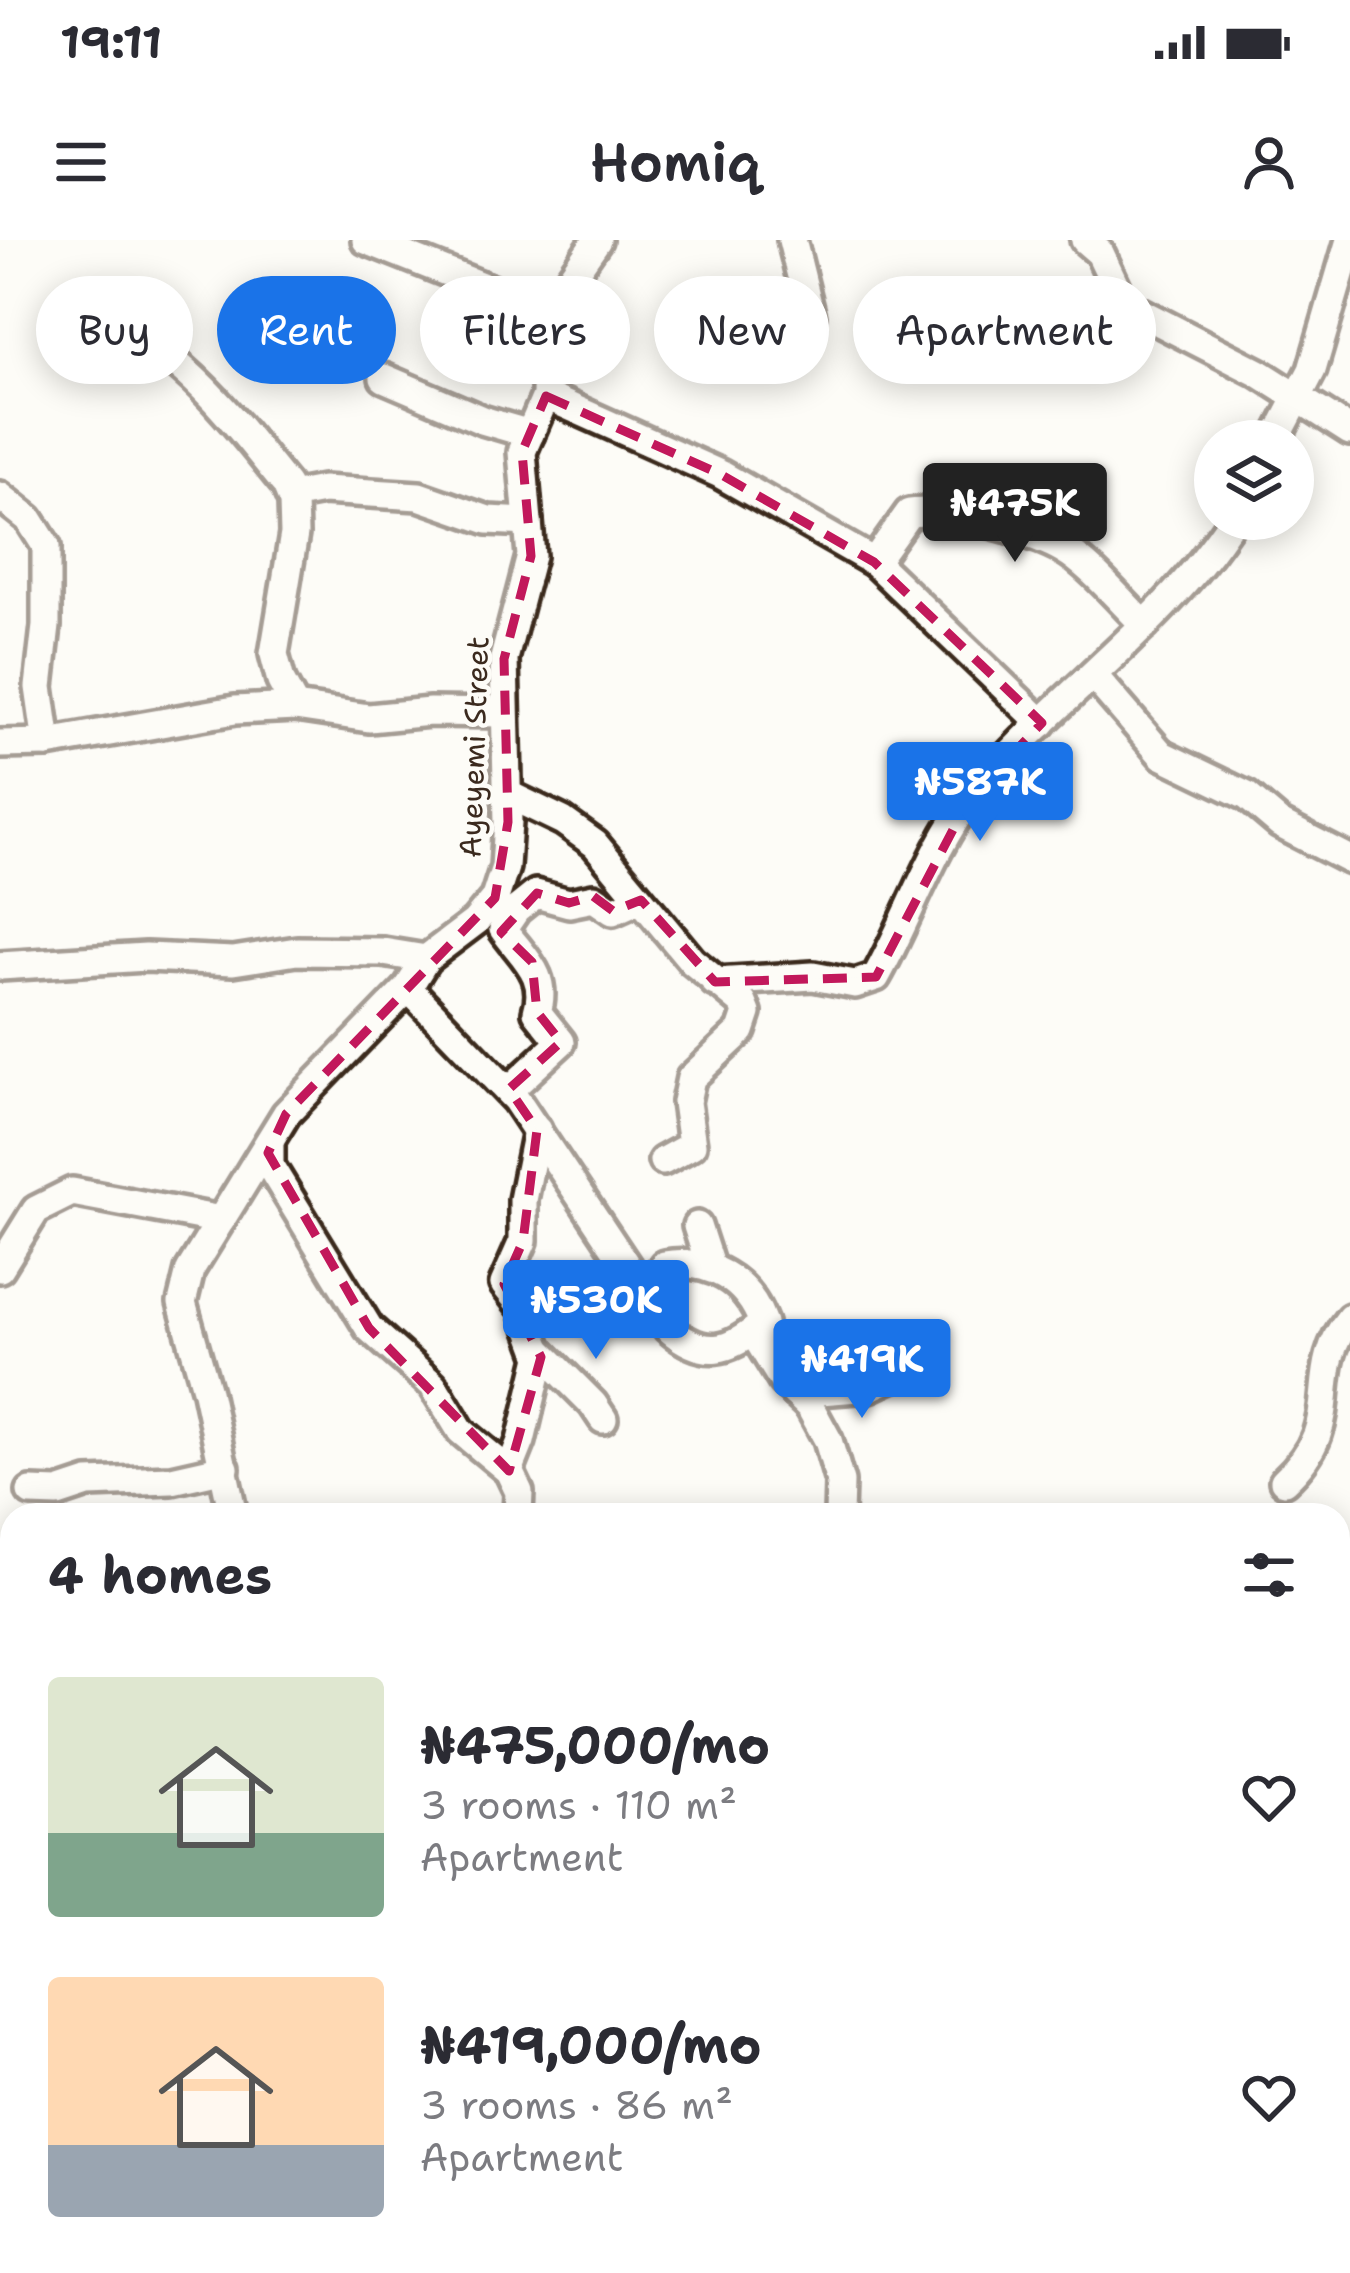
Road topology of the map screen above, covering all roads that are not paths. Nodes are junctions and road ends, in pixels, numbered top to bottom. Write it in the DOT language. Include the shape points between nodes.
graph roads {
  1 [pos="367,240"];
  2 [pos="597,240"];
  3 [pos="791,240"];
  4 [pos="1085,240"];
  5 [pos="1350,240"];
  6 [pos="457,276"];
  7 [pos="572,276"];
  8 [pos="800,276"];
  9 [pos="193,378"];
  10 [pos="396,383"];
  11 [pos="546,384"];
  12 [pos="546,396"];
  13 [pos="1295,397"];
  14 [pos="1285,420"];
  15 [pos="1350,430"];
  16 [pos="530,434"];
  17 [pos="291,496"];
  18 [pos="6,506"];
  19 [pos="528,522"];
  20 [pos="1220,540"];
  21 [pos="874,562"];
  22 [pos="1145,625"];
  23 [pos="1093,674"];
  24 [pos="295,707"];
  25 [pos="504,713"];
  26 [pos="1042,723"];
  27 [pos="47,742"];
  28 [pos="0,744"];
  29 [pos="508,795"];
  30 [pos="1350,860"];
  31 [pos="640,899"];
  32 [pos="426,959"];
  33 [pos="0,966"];
  34 [pos="715,982"];
  35 [pos="408,988"];
  36 [pos="508,1091"];
  37 [pos="536,1130"];
  38 [pos="270,1141"];
  39 [pos="663,1161"];
  40 [pos="184,1215"];
  41 [pos="220,1220"];
  42 [pos="697,1226"];
  43 [pos="664,1265"];
  44 [pos="710,1267"];
  45 [pos="0,1268"];
  46 [pos="190,1270"];
  47 [pos="1350,1318"];
  48 [pos="753,1332"];
  49 [pos="539,1350"];
  50 [pos="909,1370"];
  51 [pos="795,1394"];
  52 [pos="603,1420"];
  53 [pos="225,1468"];
  54 [pos="509,1471"];
  55 [pos="1284,1481"];
  56 [pos="31,1492"];
  57 [pos="231,1503"];
  58 [pos="519,1503"];
  59 [pos="839,1503"];
  1 -- 6 [label="street"];
  2 -- 7 [label="street"];
  3 -- 8 [label="street"];
  4 -- 13 [label="street" via="1124,304"];
  5 -- 13 [label="street" via="1312,370"];
  9 -- 17 [label="street"];
  10 -- 16 [label="street"];
  11 -- 12 [label="street, Ayeyemi Street"];
  12 -- 16 [label="street, Ayeyemi Street"];
  12 -- 21 [label="street" via="720,474"];
  13 -- 14 [label="street"];
  13 -- 15 [label="street"];
  16 -- 19 [label="street, Ayeyemi Street" via="523,452"];
  17 -- 19 [label="street" via="419,496 488,520"];
  17 -- 24 [label="street" via="294,534 274,654"];
  18 -- 27 [label="street" via="46,546 39,687"];
  19 -- 25 [label="street, Ayeyemi Street" via="531,556 504,659"];
  20 -- 22 [label="street"];
  21 -- 22 [label="street" via="909,513 929,510 1064,549"];
  21 -- 26 [label="street"];
  22 -- 23 [label="street"];
  23 -- 26 [label="street"];
  23 -- 30 [label="street" via="1162,755"];
  24 -- 25 [label="street" via="368,718"];
  24 -- 27 [label="street"];
  25 -- 29 [label="street, Ayeyemi Street"];
  26 -- 34 [label="street" via="968,801 876,977 855,984 813,976"];
  27 -- 28 [label="street"];
  29 -- 31 [label="street" via="595,844"];
  29 -- 32 [label="street, Ayeyemi Street" via="505,867 495,898"];
  31 -- 34 [label="street"];
  31 -- 36 [label="street" via="613,911 594,898 569,903 536,894 516,910 503,929 532,962 537,1012 561,1042"];
  32 -- 33 [label="street" via="297,951 233,962 146,957"];
  32 -- 35 [label="street"];
  34 -- 39 [label="street" via="747,1013 741,1031 691,1078 692,1145"];
  35 -- 36 [label="street"];
  35 -- 38 [label="street" via="286,1114"];
  36 -- 37 [label="street"];
  37 -- 48 [label="street" via="668,1328 712,1350"];
  37 -- 49 [label="street" via="523,1241 504,1284"];
  38 -- 41 [label="street"];
  38 -- 54 [label="street" via="270,1166 369,1328"];
  40 -- 41 [label="street"];
  40 -- 45 [label="street" via="73,1192 36,1210"];
  40 -- 46 [label="street"];
  41 -- 46 [label="street"];
  42 -- 44 [label="street"];
  43 -- 44 [label="street"];
  44 -- 48 [label="street" via="736,1281 762,1317"];
  46 -- 53 [label="street" via="182,1303"];
  47 -- 55 [label="street" via="1332,1351 1323,1437"];
  48 -- 51 [label="street"];
  49 -- 52 [label="street"];
  49 -- 54 [label="street"];
  50 -- 51 [label="street" via="858,1390"];
  51 -- 59 [label="street" via="828,1440"];
  53 -- 56 [label="street"];
  53 -- 57 [label="street"];
  54 -- 58 [label="street"];
}
